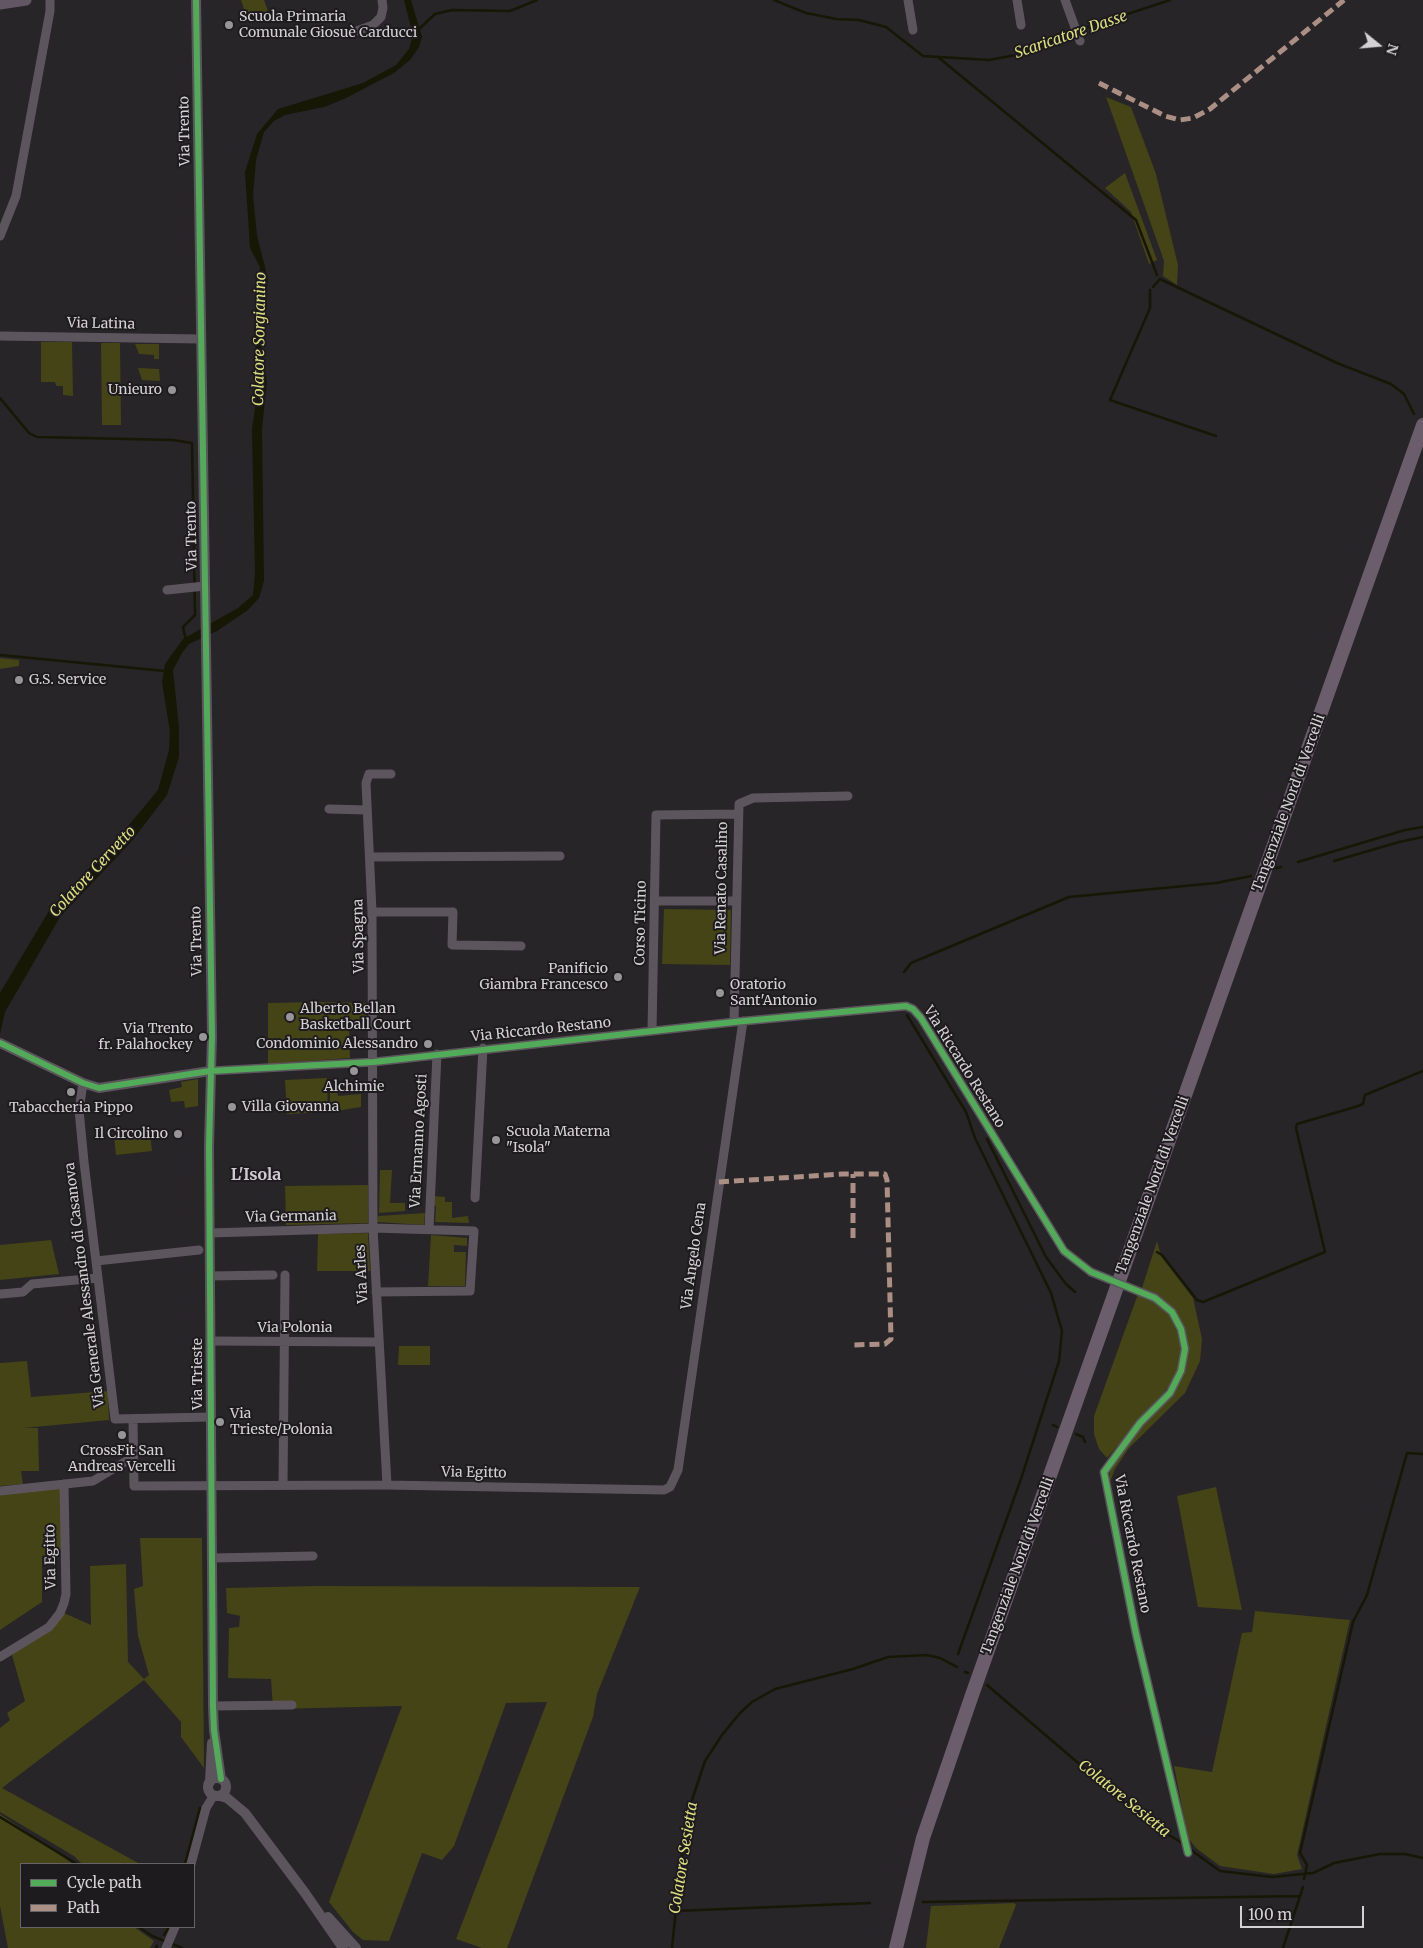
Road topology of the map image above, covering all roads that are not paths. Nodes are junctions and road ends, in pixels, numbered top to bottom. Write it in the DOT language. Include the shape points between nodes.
graph roads {
  1 [pos="26,0"];
  2 [pos="50,0"];
  3 [pos="196,0"];
  4 [pos="382,0"];
  5 [pos="908,0"];
  6 [pos="1017,0"];
  7 [pos="1065,0"];
  8 [pos="0,4"];
  9 [pos="1021,25"];
  10 [pos="913,30"];
  11 [pos="354,32"];
  12 [pos="1077,35"];
  13 [pos="0,236"];
  14 [pos="0,336"];
  15 [pos="201,339"];
  16 [pos="1423,425"];
  17 [pos="197,586"];
  18 [pos="168,590"];
  19 [pos="391,774"];
  20 [pos="848,796"];
  21 [pos="329,808"];
  22 [pos="367,810"];
  23 [pos="737,814"];
  24 [pos="370,856"];
  25 [pos="560,856"];
  26 [pos="655,901"];
  27 [pos="736,902"];
  28 [pos="372,912"];
  29 [pos="521,946"];
  30 [pos="738,1021"];
  31 [pos="652,1030"];
  32 [pos="3,1044"];
  33 [pos="483,1048"];
  34 [pos="437,1054"];
  35 [pos="374,1062"];
  36 [pos="210,1071"];
  37 [pos="83,1083"];
  38 [pos="475,1198"];
  39 [pos="373,1228"];
  40 [pos="429,1230"];
  41 [pos="210,1232"];
  42 [pos="199,1250"];
  43 [pos="96,1261"];
  44 [pos="285,1274"];
  45 [pos="274,1275"];
  46 [pos="210,1276"];
  47 [pos="98,1278"];
  48 [pos="376,1292"];
  49 [pos="1,1294"];
  50 [pos="211,1341"];
  51 [pos="285,1341"];
  52 [pos="379,1342"];
  53 [pos="211,1417"];
  54 [pos="133,1420"];
  55 [pos="133,1457"];
  56 [pos="64,1484"];
  57 [pos="283,1485"];
  58 [pos="387,1485"];
  59 [pos="212,1486"];
  60 [pos="664,1490"];
  61 [pos="0,1491"];
  62 [pos="313,1556"];
  63 [pos="213,1558"];
  64 [pos="0,1658"];
  65 [pos="292,1705"];
  66 [pos="214,1706"];
  67 [pos="214,1730"];
  68 [pos="210,1782"];
  69 [pos="224,1782"];
  70 [pos="217,1796"];
  71 [pos="245,1813"];
  72 [pos="923,1838"];
  73 [pos="1187,1851"];
  74 [pos="191,1863"];
  75 [pos="914,1870"];
  76 [pos="305,1893"];
  77 [pos="175,1928"];
  78 [pos="168,1944"];
  79 [pos="343,1948"];
  80 [pos="356,1948"];
  81 [pos="888,1948"];
  82 [pos="896,1948"];
  83 [pos="903,1948"];
  1 -- 8 [label="main road"];
  2 -- 13 [label="street" via="16,196"];
  3 -- 15 [label="street, Via Trento"];
  4 -- 11 [label="street" via="381,17 373,25"];
  5 -- 10 [label="street"];
  6 -- 9 [label="street"];
  7 -- 12 [label="street"];
  14 -- 15 [label="street, Via Latina"];
  15 -- 17 [label="street, Via Trento"];
  16 -- 72 [label="main road, Tangenziale Nord di Vercelli"];
  17 -- 18 [label="street"];
  17 -- 36 [label="street, Via Trento" via="205,618"];
  19 -- 22 [label="street, Via Spagna" via="369,774"];
  20 -- 23 [label="street, Via Renato Casalino" via="753,798 739,804"];
  21 -- 22 [label="street"];
  22 -- 24 [label="street, Via Spagna"];
  23 -- 26 [label="street, Corso Ticino" via="656,815"];
  23 -- 27 [label="street, Via Renato Casalino"];
  24 -- 25 [label="street"];
  24 -- 28 [label="street, Via Spagna"];
  26 -- 27 [label="street"];
  26 -- 31 [label="street, Corso Ticino"];
  27 -- 30 [label="street, Via Renato Casalino"];
  28 -- 29 [label="street" via="453,912 452,945"];
  28 -- 35 [label="street, Via Spagna"];
  30 -- 31 [label="street, Via Riccardo Restano"];
  30 -- 60 [label="street, Via Angelo Cena" via="678,1470 670,1487"];
  30 -- 73 [label="street, Via Riccardo Restano, bridge" via="906,1006 913,1009 1064,1251 1091,1272 1155,1298 1172,1312 1181,1329 1184,1349 1182,1371 1170,1393 1140,1423 1104,1472 1136,1634"];
  31 -- 33 [label="street, Via Riccardo Restano"];
  32 -- 37 [label="street, Via Riccardo Restano"];
  33 -- 34 [label="street, Via Riccardo Restano"];
  33 -- 38 [label="street"];
  34 -- 35 [label="street, Via Riccardo Restano"];
  34 -- 40 [label="street, Via Ermanno Agosti"];
  35 -- 36 [label="street, Via Riccardo Restano"];
  35 -- 39 [label="street, Via Arles"];
  36 -- 37 [label="street, Via Riccardo Restano" via="113,1087 99,1088"];
  36 -- 41 [label="street, Via Trieste"];
  37 -- 43 [label="street, Via Generale Alessandro di Casanova" via="79,1110"];
  39 -- 40 [label="street, Via Germania"];
  39 -- 41 [label="street, Via Germania"];
  39 -- 48 [label="street, Via Arles"];
  40 -- 48 [label="street, Via Germania" via="474,1231 470,1292"];
  41 -- 46 [label="street, Via Trieste"];
  42 -- 43 [label="street"];
  43 -- 47 [label="street, Via Generale Alessandro di Casanova"];
  44 -- 51 [label="street"];
  45 -- 46 [label="street"];
  46 -- 50 [label="street, Via Trieste"];
  47 -- 49 [label="street" via="32,1284 23,1292"];
  47 -- 54 [label="street, Via Generale Alessandro di Casanova" via="113,1414 115,1419"];
  48 -- 52 [label="street, Via Arles"];
  50 -- 51 [label="street, Via Polonia"];
  50 -- 53 [label="street, Via Trieste"];
  51 -- 52 [label="street, Via Polonia"];
  51 -- 57 [label="street"];
  52 -- 58 [label="street, Via Arles"];
  53 -- 54 [label="street, Via Generale Alessandro di Casanova"];
  53 -- 59 [label="street, Via Trieste"];
  54 -- 55 [label="street, Via Egitto"];
  55 -- 56 [label="street" via="93,1481"];
  55 -- 59 [label="street, Via Egitto" via="134,1486"];
  56 -- 61 [label="street"];
  56 -- 64 [label="street, Via Egitto" via="64,1603 49,1627"];
  57 -- 58 [label="street, Via Egitto"];
  57 -- 59 [label="street, Via Egitto"];
  58 -- 60 [label="street, Via Egitto"];
  59 -- 63 [label="street, Via Trieste"];
  62 -- 63 [label="street"];
  63 -- 66 [label="street, Via Trieste"];
  65 -- 66 [label="street"];
  66 -- 67 [label="street"];
  67 -- 68 [label="street"];
  67 -- 69 [label="street"];
  68 -- 69 [label="street" via="214,1778"];
  68 -- 70 [label="street" via="209,1790"];
  69 -- 70 [label="street" via="226,1791"];
  69 -- 71 [label="street"];
  70 -- 71 [label="street" via="227,1798"];
  70 -- 74 [label="street" via="206,1808"];
  71 -- 76 [label="street"];
  72 -- 75 [label="main road, Tangenziale Nord di Vercelli"];
  72 -- 83 [label="main road" via="922,1867"];
  75 -- 81 [label="main road" via="900,1895"];
  75 -- 82 [label="main road, Tangenziale Nord di Vercelli"];
  76 -- 79 [label="street"];
  76 -- 80 [label="street"];
  77 -- 78 [label="street"];
}
